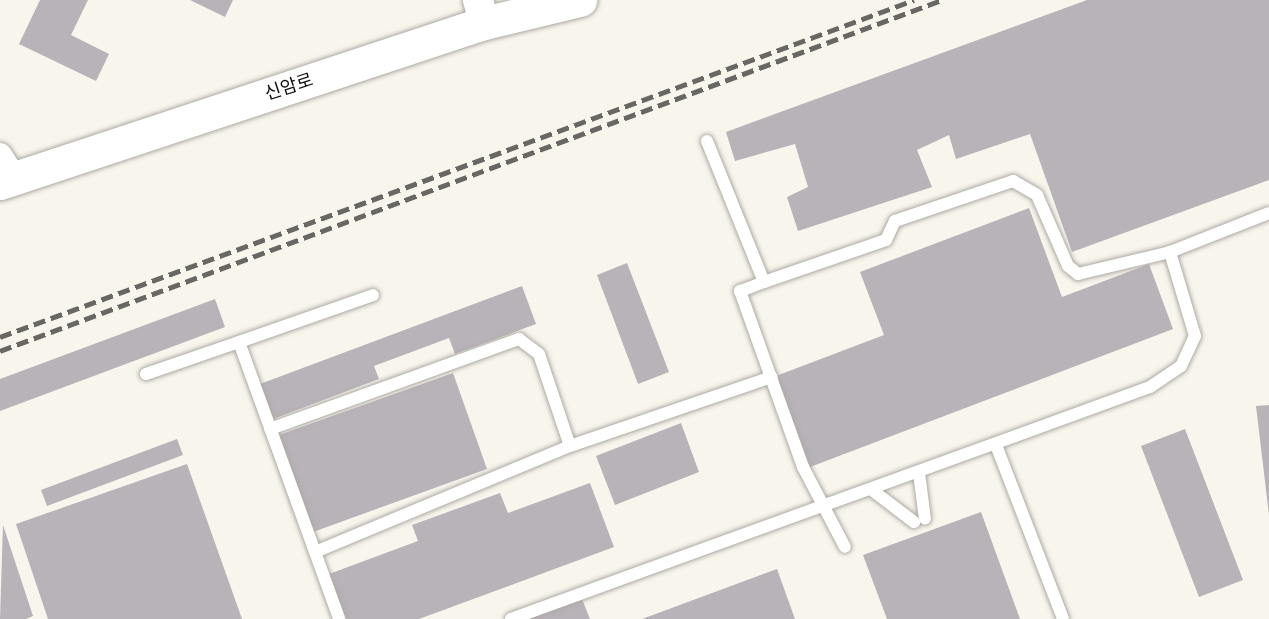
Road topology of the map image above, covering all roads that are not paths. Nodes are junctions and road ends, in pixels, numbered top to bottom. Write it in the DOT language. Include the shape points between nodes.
graph roads {
  1 [pos="580,0"];
  2 [pos="481,11"];
  3 [pos="707,141"];
  4 [pos="5,172"];
  5 [pos="1269,213"];
  6 [pos="1170,252"];
  7 [pos="764,282"];
  8 [pos="373,295"];
  9 [pos="238,342"];
  10 [pos="146,374"];
  11 [pos="771,377"];
  12 [pos="270,429"];
  13 [pos="570,446"];
  14 [pos="996,446"];
  15 [pos="919,473"];
  16 [pos="872,490"];
  17 [pos="828,506"];
  18 [pos="844,547"];
  19 [pos="315,552"];
  20 [pos="339,619"];
  21 [pos="511,619"];
  22 [pos="1064,619"];
  1 -- 2 [label="main road, 신암로"];
  2 -- 4 [label="main road, 신암로"];
  3 -- 7 [label="lane"];
  5 -- 6 [label="lane"];
  6 -- 7 [label="lane" via="1078,274 1068,266 1037,195 1013,181 895,221 886,240"];
  6 -- 14 [label="lane" via="1195,336 1181,366 1150,387"];
  7 -- 11 [label="lane" via="740,291"];
  8 -- 9 [label="lane"];
  9 -- 10 [label="lane"];
  9 -- 12 [label="lane"];
  11 -- 13 [label="lane"];
  11 -- 17 [label="lane" via="803,467"];
  12 -- 13 [label="lane" via="519,339 539,354"];
  12 -- 19 [label="lane"];
  13 -- 19 [label="lane"];
  14 -- 15 [label="lane"];
  14 -- 22 [label="lane"];
  15 -- 16 [label="lane"];
  15 -- 16 [label="lane" via="919,521"];
  16 -- 17 [label="lane"];
  17 -- 18 [label="lane"];
  17 -- 21 [label="lane"];
  19 -- 20 [label="lane"];
}
